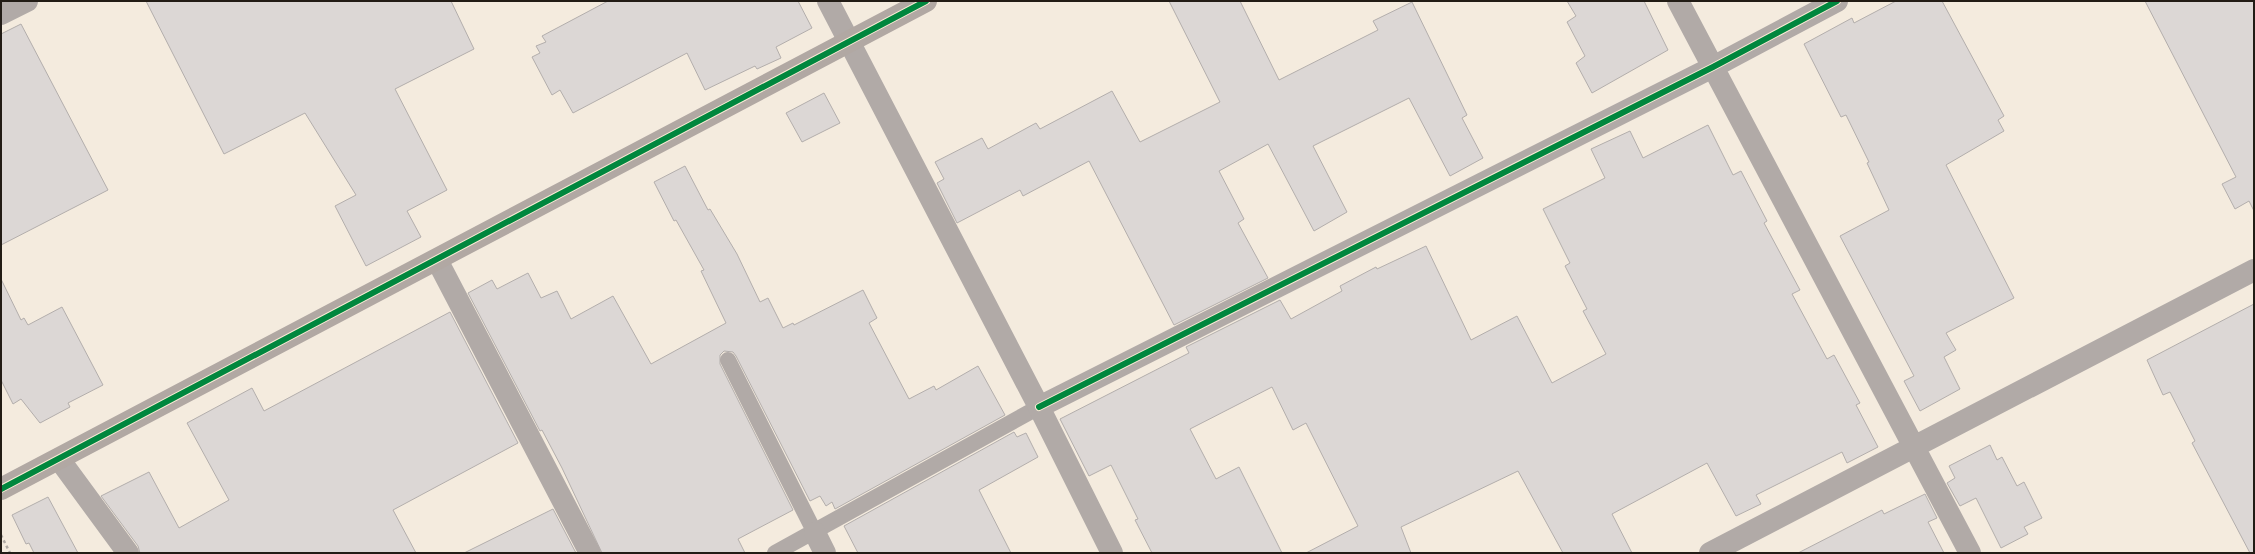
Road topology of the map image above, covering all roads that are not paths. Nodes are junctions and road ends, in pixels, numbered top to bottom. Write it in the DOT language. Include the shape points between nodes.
graph roads {
  1 [pos="27,1"];
  2 [pos="828,1"];
  3 [pos="926,1"];
  4 [pos="1678,1"];
  5 [pos="1837,1"];
  6 [pos="1,14"];
  7 [pos="848,41"];
  8 [pos="1713,67"];
  9 [pos="437,260"];
  10 [pos="2254,270"];
  11 [pos="728,360"];
  12 [pos="1039,408"];
  13 [pos="1915,447"];
  14 [pos="59,459"];
  15 [pos="1,489"];
  16 [pos="815,533"];
  17 [pos="128,553"];
  18 [pos="590,553"];
  19 [pos="775,553"];
  20 [pos="825,553"];
  21 [pos="1112,553"];
  22 [pos="1710,553"];
  23 [pos="1970,553"];
  1 -- 6 [label="street"];
  2 -- 7 [label="street"];
  3 -- 7 [label="street"];
  4 -- 8 [label="street"];
  5 -- 8 [label="street"];
  7 -- 9 [label="street"];
  7 -- 12 [label="street"];
  8 -- 12 [label="street"];
  8 -- 13 [label="street"];
  9 -- 14 [label="street"];
  9 -- 18 [label="street"];
  10 -- 13 [label="street"];
  11 -- 16 [label="lane"];
  12 -- 16 [label="lane"];
  12 -- 21 [label="street"];
  13 -- 22 [label="street"];
  13 -- 23 [label="street"];
  14 -- 15 [label="street"];
  14 -- 17 [label="street"];
  16 -- 19 [label="lane"];
  16 -- 20 [label="street"];
}
